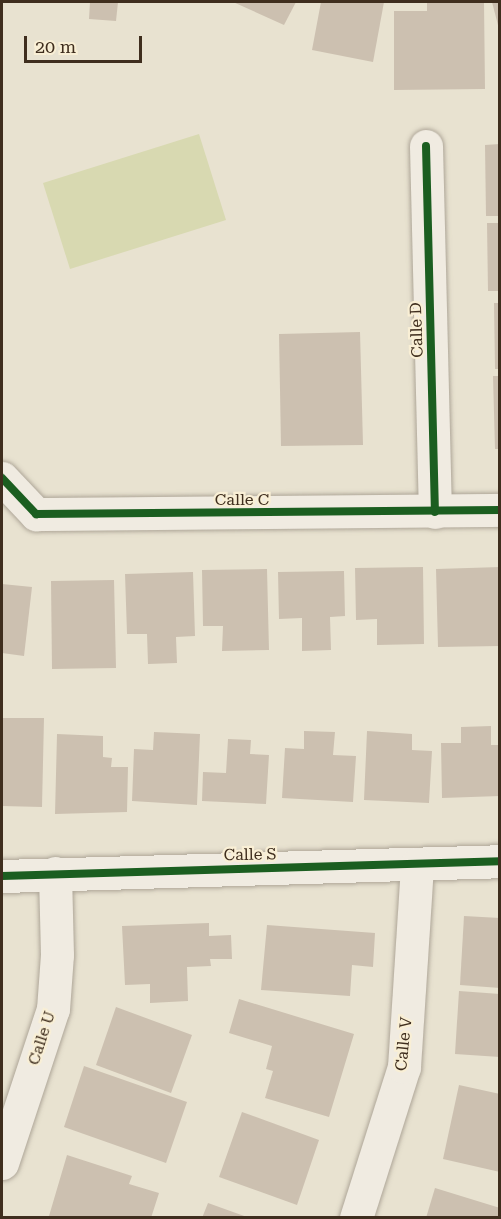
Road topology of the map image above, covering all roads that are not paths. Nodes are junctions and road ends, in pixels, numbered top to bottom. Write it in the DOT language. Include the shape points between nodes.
graph roads {
  1 [pos="426,146"];
  2 [pos="2,478"];
  3 [pos="500,510"];
  4 [pos="435,512"];
  5 [pos="500,861"];
  6 [pos="417,864"];
  7 [pos="55,873"];
  8 [pos="2,876"];
  9 [pos="2,1163"];
  10 [pos="356,1218"];
  1 -- 4 [label="street, Calle D"];
  2 -- 4 [label="street, Calle C" via="36,514"];
  3 -- 4 [label="street, Calle C"];
  5 -- 6 [label="street, Calle S"];
  6 -- 7 [label="street, Calle S"];
  6 -- 10 [label="street, Calle V" via="404,1066"];
  7 -- 8 [label="street, Calle S"];
  7 -- 9 [label="street, Calle U" via="57,955 53,1009"];
}
